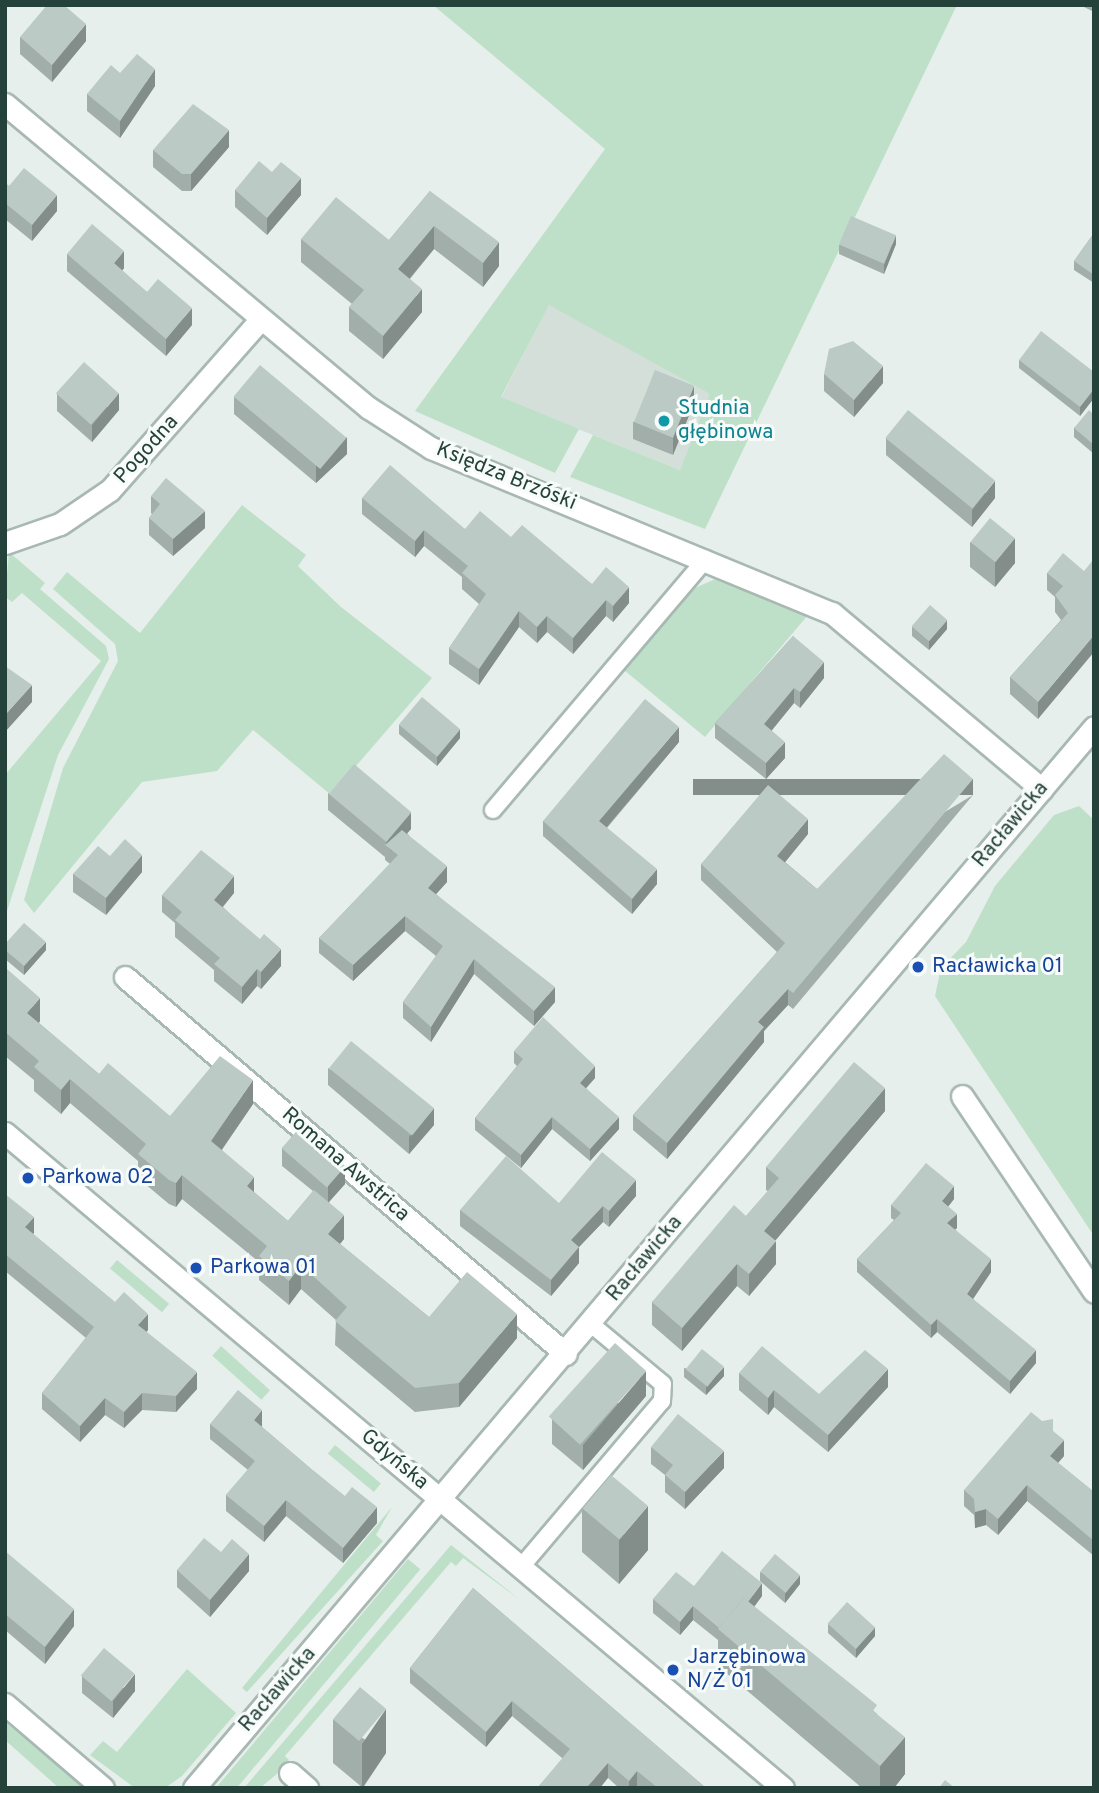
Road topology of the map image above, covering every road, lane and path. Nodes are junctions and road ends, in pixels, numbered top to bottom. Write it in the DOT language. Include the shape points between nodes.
graph roads {
  1 [pos="5,104"];
  2 [pos="261,319"];
  3 [pos="5,543"];
  4 [pos="706,559"];
  5 [pos="1094,727"];
  6 [pos="1042,789"];
  7 [pos="493,810"];
  8 [pos="125,977"];
  9 [pos="962,1096"];
  10 [pos="5,1133"];
  11 [pos="1094,1292"];
  12 [pos="591,1324"];
  13 [pos="566,1354"];
  14 [pos="442,1499"];
  15 [pos="521,1567"];
  16 [pos="5,1704"];
  17 [pos="290,1773"];
  18 [pos="103,1788"];
  19 [pos="194,1788"];
  20 [pos="307,1788"];
  21 [pos="783,1788"];
  1 -- 2 [label="street, Księdza Brzóski"];
  2 -- 3 [label="street, Pogodna" via="110,490 60,524"];
  2 -- 4 [label="street, Księdza Brzóski" via="369,408 431,448"];
  4 -- 6 [label="street, Księdza Brzóski" via="841,618"];
  4 -- 7 [label="lane"];
  5 -- 6 [label="street, Racławicka"];
  6 -- 12 [label="street, Racławicka"];
  8 -- 13 [label="street, Romana Awstrica"];
  9 -- 11 [label="street"];
  10 -- 14 [label="street, Gdyńska"];
  12 -- 13 [label="street, Racławicka"];
  12 -- 15 [label="lane" via="663,1384 662,1401"];
  13 -- 14 [label="street, Racławicka"];
  14 -- 15 [label="street, Gdyńska"];
  14 -- 19 [label="street, Racławicka"];
  15 -- 21 [label="street, Gdyńska"];
  16 -- 18 [label="street"];
  17 -- 20 [label="street"];
}
